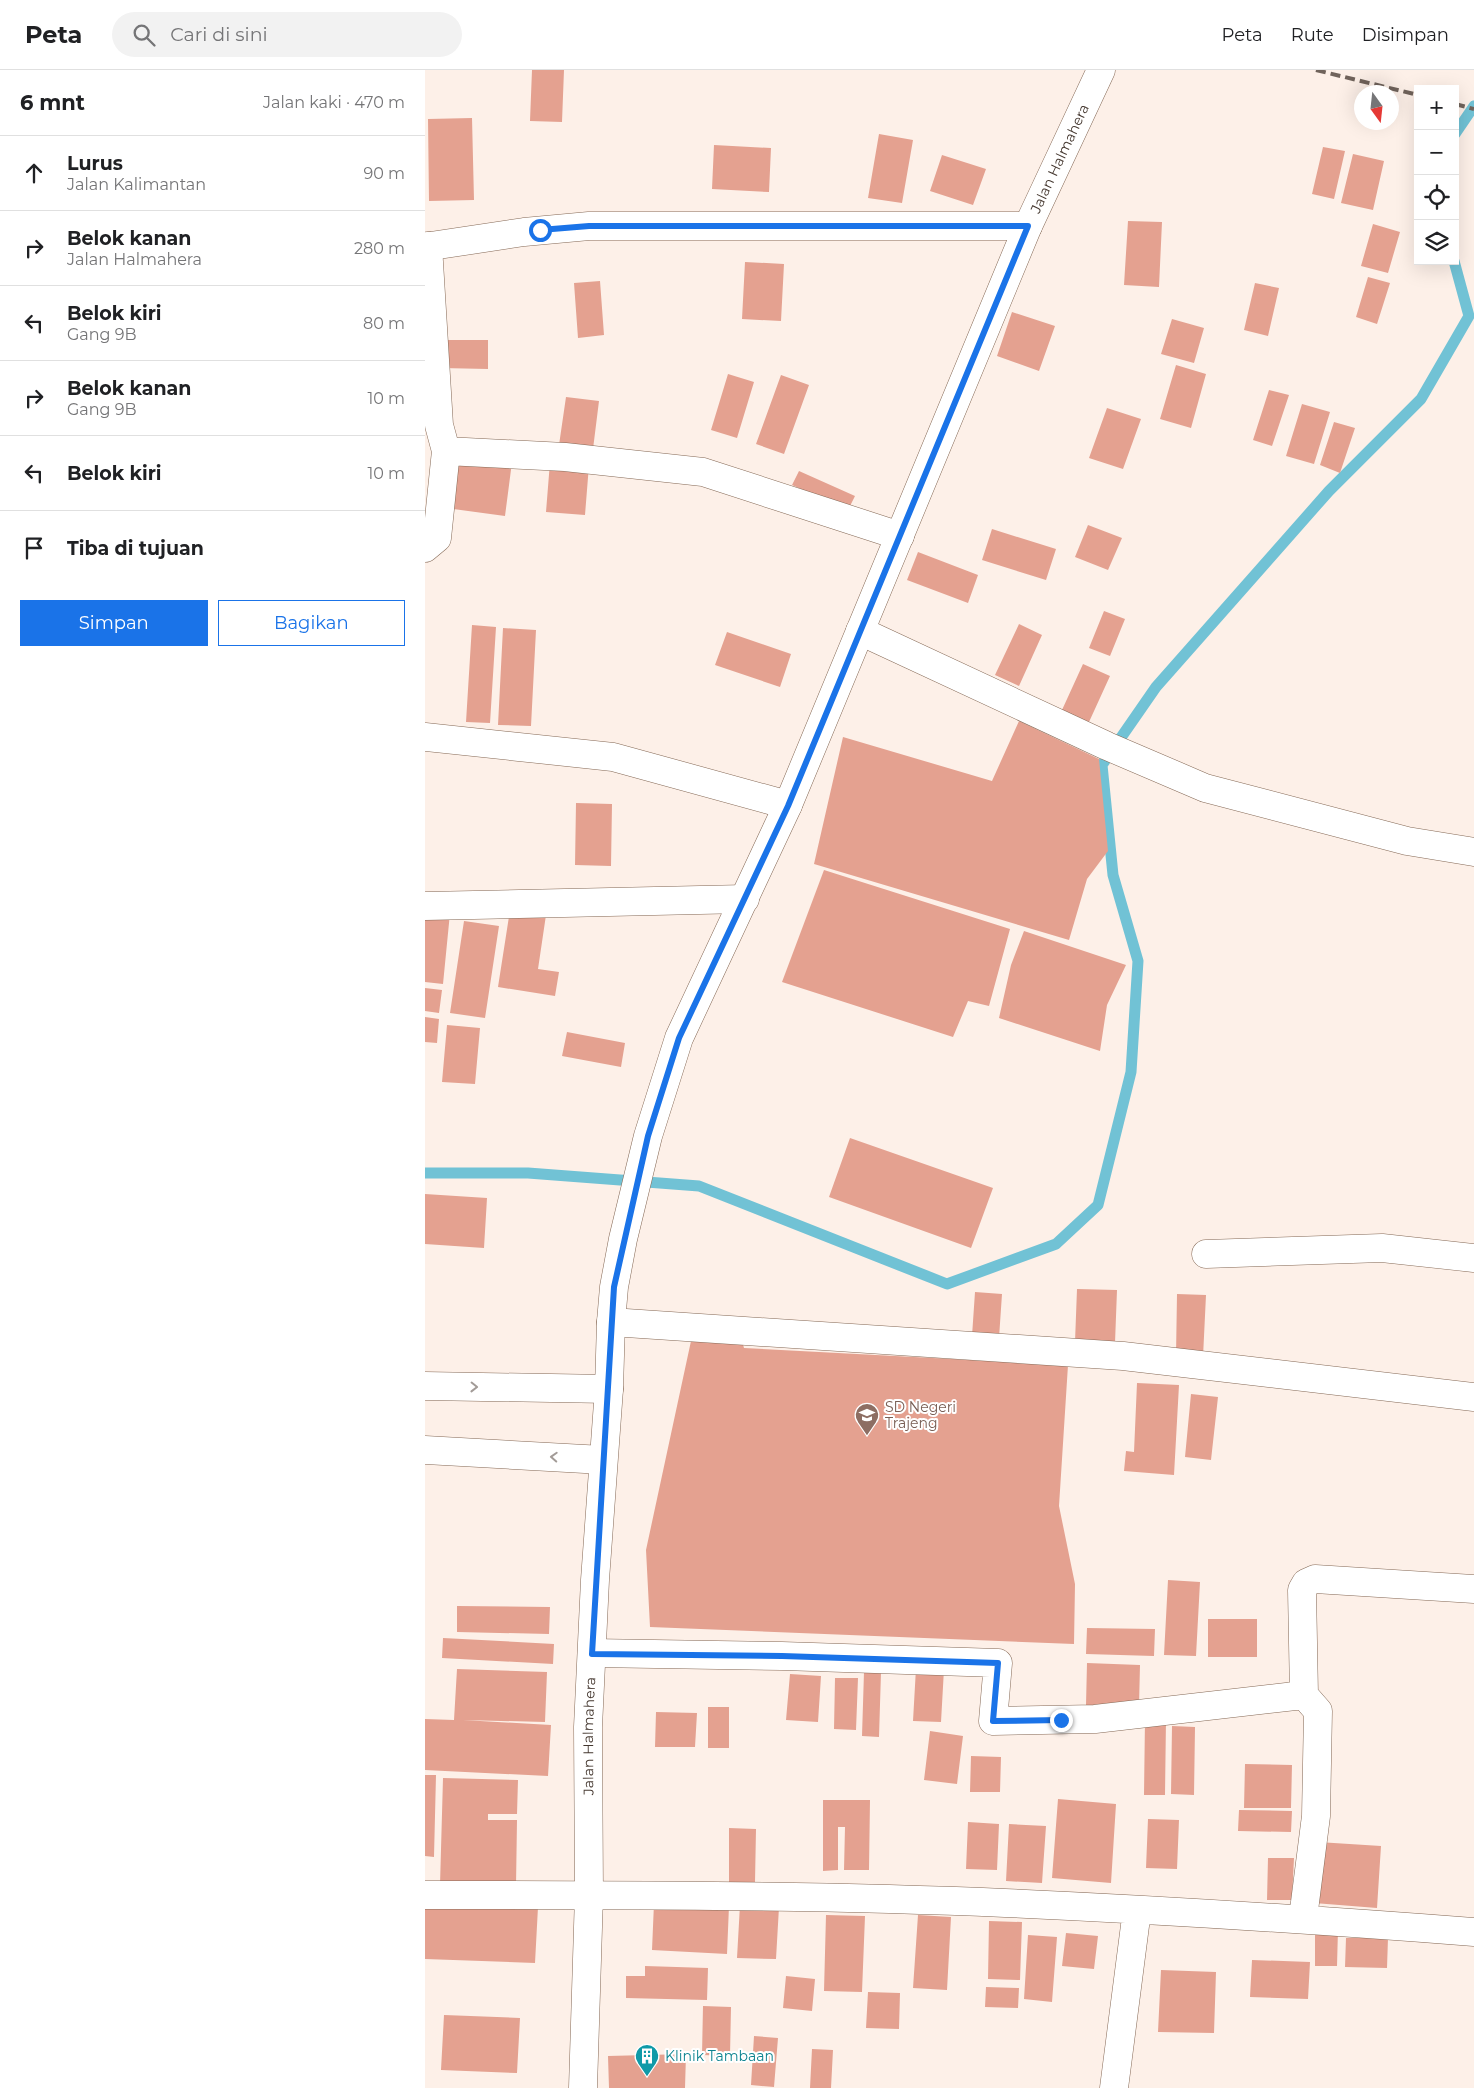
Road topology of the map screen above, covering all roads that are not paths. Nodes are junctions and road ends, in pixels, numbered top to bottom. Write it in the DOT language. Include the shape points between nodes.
graph roads {
  1 [pos="1101,70"];
  2 [pos="1028,226"];
  3 [pos="427,247"];
  4 [pos="446,451"];
  5 [pos="900,536"];
  6 [pos="425,548"];
  7 [pos="860,631"];
  8 [pos="425,736"];
  9 [pos="788,806"];
  10 [pos="1474,852"];
  11 [pos="745,899"];
  12 [pos="425,906"];
  13 [pos="1206,1254"];
  14 [pos="1474,1258"];
  15 [pos="611,1322"];
  16 [pos="425,1386"];
  17 [pos="609,1389"];
  18 [pos="1474,1397"];
  19 [pos="425,1450"];
  20 [pos="603,1460"];
  21 [pos="1474,1589"];
  22 [pos="592,1654"];
  23 [pos="1304,1696"];
  24 [pos="425,1895"];
  25 [pos="589,1895"];
  26 [pos="1137,1910"];
  27 [pos="1303,1918"];
  28 [pos="1474,1932"];
  29 [pos="583,2088"];
  30 [pos="1114,2088"];
  1 -- 2 [label="street, Jalan Halmahera"];
  2 -- 3 [label="street" via="589,226"];
  2 -- 5 [label="street, Jalan Halmahera"];
  3 -- 4 [label="street" via="439,425"];
  4 -- 5 [label="street" via="565,457 703,472"];
  4 -- 6 [label="street" via="437,538"];
  5 -- 7 [label="street, Jalan Halmahera"];
  7 -- 9 [label="street, Jalan Halmahera"];
  7 -- 10 [label="street" via="1205,788 1407,841"];
  8 -- 9 [label="street" via="613,757"];
  9 -- 11 [label="street, Jalan Halmahera"];
  11 -- 12 [label="street"];
  11 -- 15 [label="street, Jalan Halmahera" via="679,1038 648,1136 635,1190 614,1287"];
  13 -- 14 [label="street" via="1382,1248"];
  15 -- 17 [label="street, Jalan Halmahera"];
  15 -- 18 [label="street" via="1123,1356"];
  16 -- 17 [label="street, one-way"];
  17 -- 20 [label="street, Jalan Halmahera"];
  20 -- 19 [label="street, one-way"];
  20 -- 22 [label="street, Jalan Halmahera"];
  21 -- 23 [label="street" via="1315,1579 1306,1582 1302,1590"];
  22 -- 23 [label="street" via="998,1663 993,1721 1095,1719"];
  22 -- 25 [label="street, Jalan Halmahera" via="588,1727"];
  23 -- 27 [label="street" via="1318,1711 1316,1816"];
  24 -- 25 [label="street"];
  25 -- 26 [label="street" via="1004,1903"];
  25 -- 29 [label="street, Jalan Halmahera"];
  26 -- 27 [label="street"];
  26 -- 30 [label="street"];
  27 -- 28 [label="street"];
}
